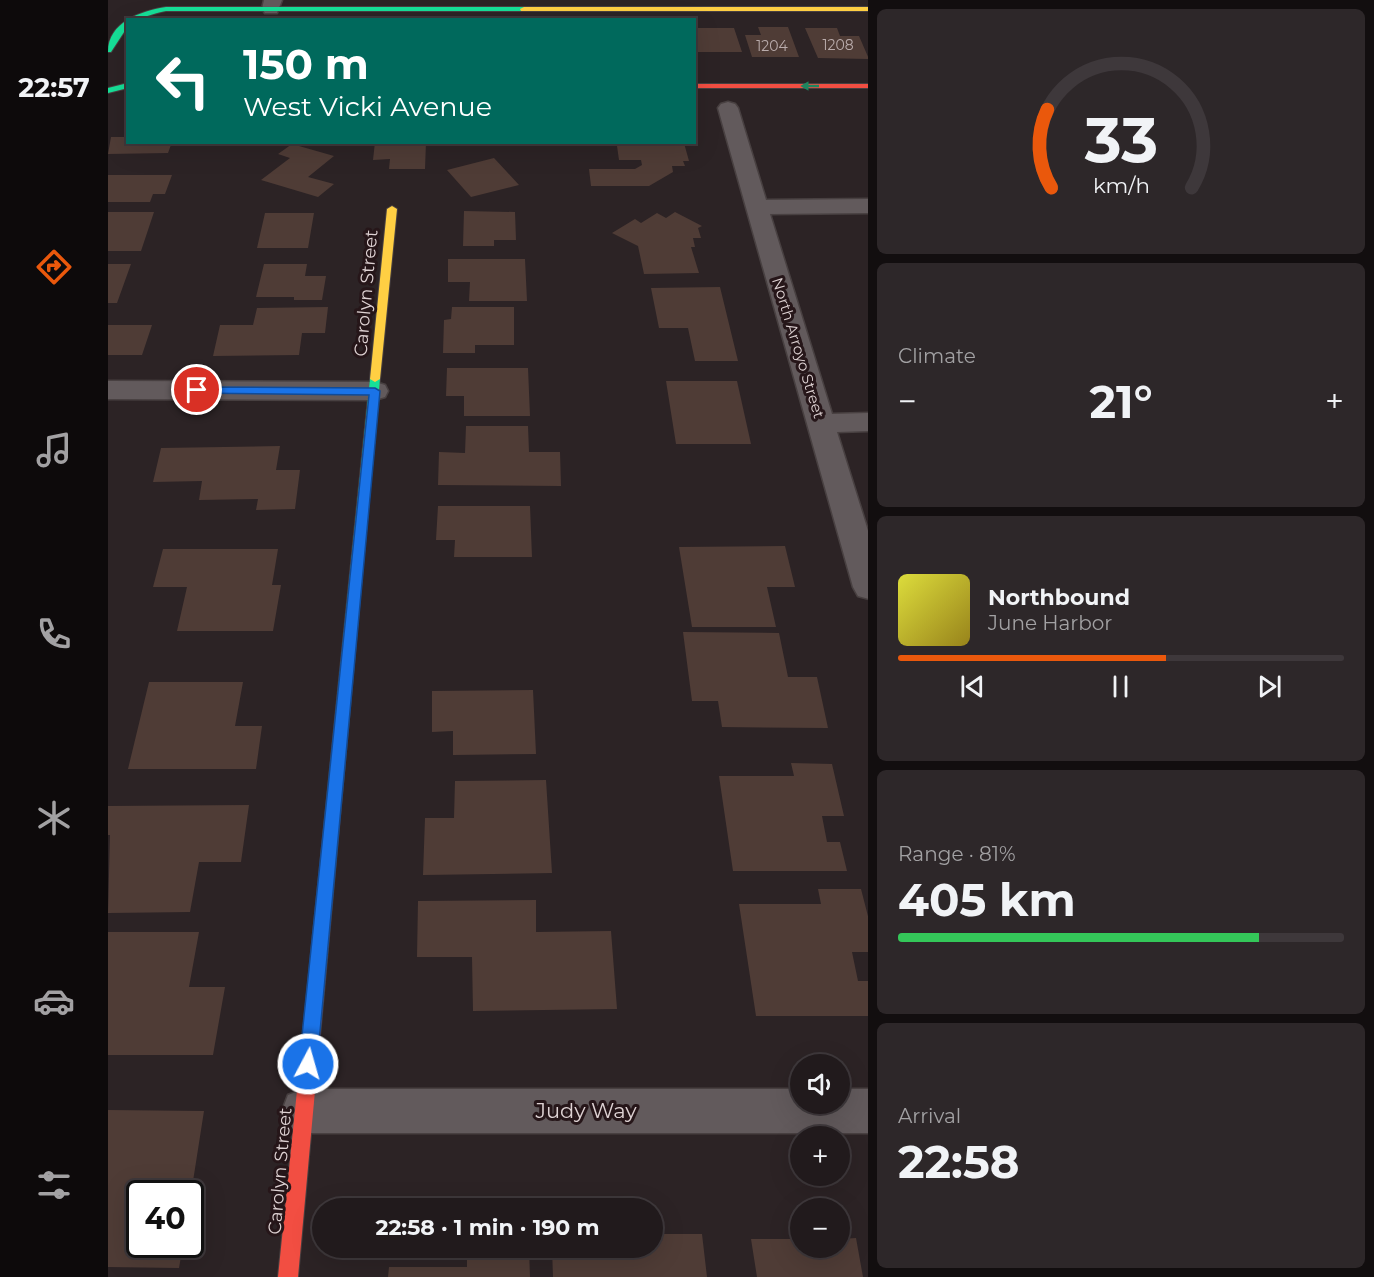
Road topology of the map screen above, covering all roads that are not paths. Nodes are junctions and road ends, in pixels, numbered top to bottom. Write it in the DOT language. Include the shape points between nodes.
graph roads {
  1 [pos="272,5"];
  2 [pos="633,5"];
  3 [pos="868,9"];
  4 [pos="129,18"];
  5 [pos="126,19"];
  6 [pos="108,50"];
  7 [pos="126,86"];
  8 [pos="696,86"];
  9 [pos="868,86"];
  10 [pos="108,91"];
  11 [pos="728,108"];
  12 [pos="868,206"];
  13 [pos="756,207"];
  14 [pos="392,209"];
  15 [pos="108,390"];
  16 [pos="375,391"];
  17 [pos="868,422"];
  18 [pos="821,423"];
  19 [pos="868,587"];
  20 [pos="304,1110"];
  21 [pos="868,1111"];
  22 [pos="288,1277"];
  1 -- 2 [label="street"];
  1 -- 4 [label="street" via="149,10"];
  2 -- 3 [label="street"];
  5 -- 6 [label="street"];
  7 -- 10 [label="street"];
  9 -- 8 [label="street, one-way"];
  11 -- 13 [label="street, North Arroyo Street"];
  12 -- 13 [label="street"];
  13 -- 18 [label="street, North Arroyo Street"];
  14 -- 16 [label="street, Carolyn Street"];
  15 -- 16 [label="street"];
  16 -- 20 [label="street, Carolyn Street"];
  17 -- 18 [label="street"];
  18 -- 19 [label="street, North Arroyo Street"];
  20 -- 21 [label="street, Judy Way"];
  20 -- 22 [label="street, Carolyn Street"];
}
